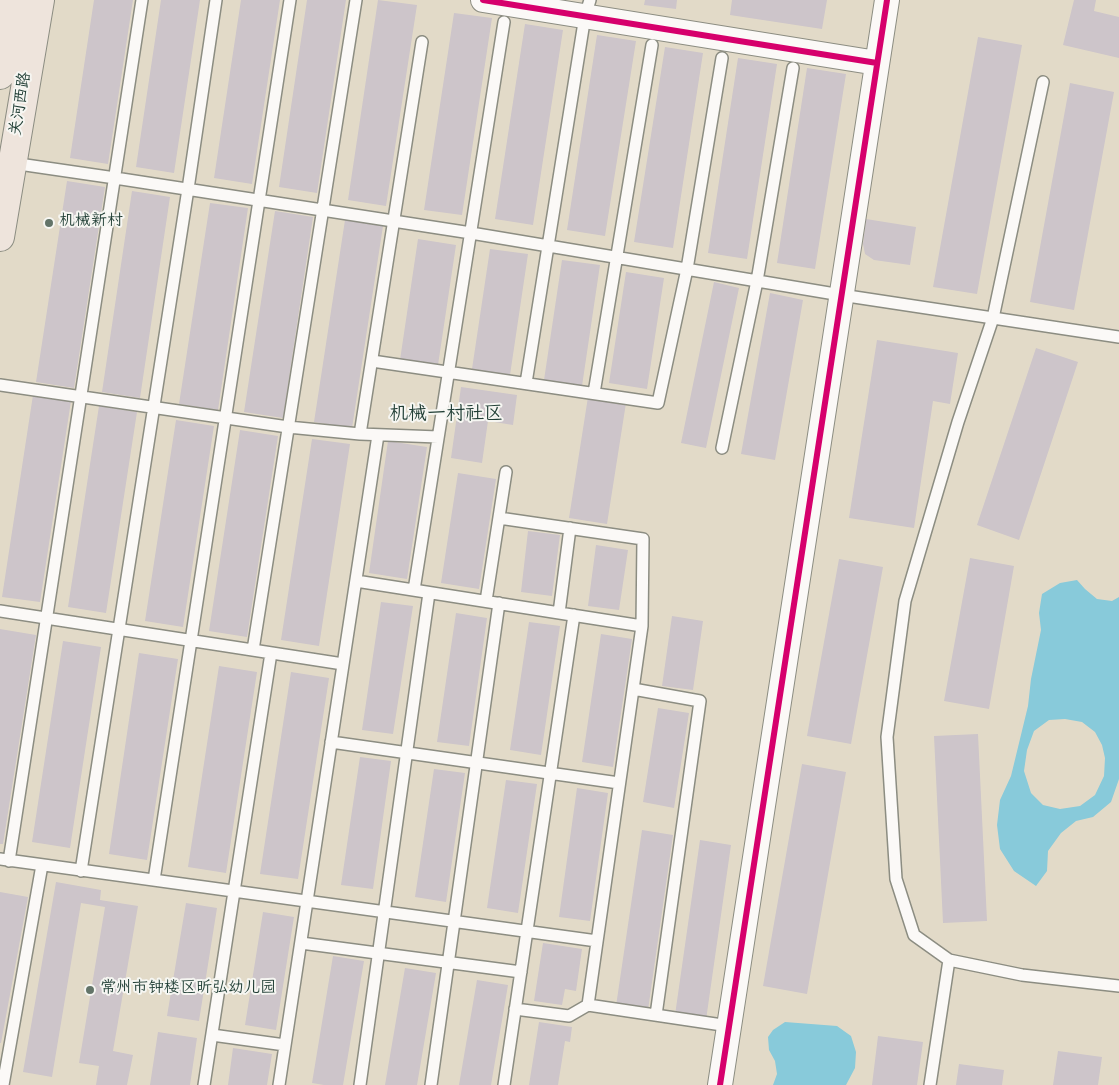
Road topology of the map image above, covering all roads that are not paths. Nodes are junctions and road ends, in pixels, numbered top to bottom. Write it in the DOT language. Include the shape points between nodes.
graph roads {
  1 [pos="13,0"];
  2 [pos="40,0"];
  3 [pos="142,0"];
  4 [pos="216,0"];
  5 [pos="290,0"];
  6 [pos="356,0"];
  7 [pos="483,0"];
  8 [pos="887,0"];
  9 [pos="587,8"];
  10 [pos="504,22"];
  11 [pos="422,42"];
  12 [pos="652,45"];
  13 [pos="722,58"];
  14 [pos="877,63"];
  15 [pos="792,68"];
  16 [pos="0,75"];
  17 [pos="1043,82"];
  18 [pos="12,163"];
  19 [pos="115,178"];
  20 [pos="188,189"];
  21 [pos="260,201"];
  22 [pos="322,211"];
  23 [pos="394,222"];
  24 [pos="471,233"];
  25 [pos="0,237"];
  26 [pos="548,246"];
  27 [pos="616,257"];
  28 [pos="687,269"];
  29 [pos="757,281"];
  30 [pos="842,295"];
  31 [pos="993,318"];
  32 [pos="1119,337"];
  33 [pos="372,361"];
  34 [pos="449,372"];
  35 [pos="526,383"];
  36 [pos="0,384"];
  37 [pos="594,393"];
  38 [pos="81,396"];
  39 [pos="153,407"];
  40 [pos="226,418"];
  41 [pos="288,427"];
  42 [pos="360,434"];
  43 [pos="378,435"];
  44 [pos="438,437"];
  45 [pos="722,448"];
  46 [pos="506,472"];
  47 [pos="498,518"];
  48 [pos="570,528"];
  49 [pos="356,581"];
  50 [pos="414,590"];
  51 [pos="430,593"];
  52 [pos="486,602"];
  53 [pos="500,603"];
  54 [pos="0,611"];
  55 [pos="559,613"];
  56 [pos="574,615"];
  57 [pos="46,618"];
  58 [pos="642,626"];
  59 [pos="118,629"];
  60 [pos="191,640"];
  61 [pos="253,650"];
  62 [pos="271,653"];
  63 [pos="343,664"];
  64 [pos="633,689"];
  65 [pos="331,742"];
  66 [pos="407,753"];
  67 [pos="477,763"];
  68 [pos="550,773"];
  69 [pos="619,783"];
  70 [pos="4,860"];
  71 [pos="42,865"];
  72 [pos="81,870"];
  73 [pos="154,880"];
  74 [pos="234,891"];
  75 [pos="307,901"];
  76 [pos="384,912"];
  77 [pos="454,921"];
  78 [pos="527,931"];
  79 [pos="597,941"];
  80 [pos="301,943"];
  81 [pos="378,953"];
  82 [pos="949,960"];
  83 [pos="448,962"];
  84 [pos="521,972"];
  85 [pos="1119,986"];
  86 [pos="588,1005"];
  87 [pos="515,1009"];
  88 [pos="656,1015"];
  89 [pos="729,1026"];
  90 [pos="212,1034"];
  91 [pos="285,1045"];
  92 [pos="3,1085"];
  93 [pos="204,1085"];
  94 [pos="279,1085"];
  95 [pos="360,1085"];
  96 [pos="431,1085"];
  97 [pos="504,1085"];
  98 [pos="720,1085"];
  99 [pos="930,1085"];
  1 -- 16 [label="main road, 关河西路"];
  2 -- 18 [label="main road, 关河西路"];
  3 -- 19 [label="lane"];
  4 -- 20 [label="lane"];
  5 -- 21 [label="lane"];
  6 -- 22 [label="lane"];
  7 -- 9 [label="street"];
  8 -- 14 [label="street"];
  9 -- 14 [label="street"];
  9 -- 26 [label="lane"];
  10 -- 24 [label="lane"];
  11 -- 23 [label="lane"];
  12 -- 27 [label="lane"];
  13 -- 28 [label="lane"];
  14 -- 30 [label="street"];
  15 -- 29 [label="lane"];
  17 -- 31 [label="lane"];
  18 -- 19 [label="lane"];
  18 -- 25 [label="main road, 关河西路"];
  19 -- 20 [label="lane"];
  19 -- 38 [label="lane"];
  20 -- 21 [label="lane"];
  20 -- 39 [label="lane"];
  21 -- 22 [label="lane"];
  21 -- 40 [label="lane"];
  22 -- 23 [label="lane"];
  22 -- 41 [label="lane"];
  23 -- 24 [label="lane"];
  23 -- 33 [label="lane"];
  24 -- 26 [label="lane"];
  24 -- 34 [label="lane"];
  26 -- 27 [label="lane"];
  26 -- 35 [label="lane"];
  27 -- 28 [label="lane"];
  27 -- 37 [label="lane"];
  28 -- 29 [label="lane"];
  28 -- 37 [label="lane" via="658,403"];
  29 -- 30 [label="lane"];
  29 -- 45 [label="lane"];
  30 -- 31 [label="lane"];
  30 -- 89 [label="street"];
  31 -- 32 [label="lane"];
  31 -- 82 [label="lane" via="958,422 905,601 887,737 896,879 914,935"];
  33 -- 34 [label="lane"];
  33 -- 42 [label="lane"];
  34 -- 35 [label="lane"];
  34 -- 44 [label="lane"];
  35 -- 37 [label="lane"];
  36 -- 38 [label="lane"];
  38 -- 39 [label="lane"];
  38 -- 57 [label="lane"];
  39 -- 40 [label="lane"];
  39 -- 59 [label="lane"];
  40 -- 41 [label="lane"];
  40 -- 60 [label="lane"];
  41 -- 42 [label="lane"];
  41 -- 61 [label="lane"];
  42 -- 43 [label="lane"];
  43 -- 44 [label="lane"];
  43 -- 49 [label="lane"];
  44 -- 50 [label="lane"];
  46 -- 47 [label="lane"];
  47 -- 48 [label="lane"];
  47 -- 52 [label="lane"];
  48 -- 55 [label="lane"];
  48 -- 58 [label="lane" via="643,539"];
  49 -- 50 [label="lane"];
  49 -- 63 [label="lane"];
  50 -- 51 [label="lane"];
  51 -- 52 [label="lane"];
  51 -- 66 [label="lane"];
  52 -- 53 [label="lane"];
  53 -- 55 [label="lane"];
  53 -- 67 [label="lane"];
  54 -- 57 [label="lane"];
  55 -- 56 [label="lane"];
  56 -- 58 [label="lane"];
  56 -- 68 [label="lane"];
  57 -- 59 [label="lane"];
  57 -- 70 [label="lane"];
  58 -- 64 [label="lane"];
  59 -- 60 [label="lane"];
  59 -- 72 [label="lane"];
  60 -- 61 [label="lane"];
  60 -- 73 [label="lane"];
  61 -- 62 [label="lane"];
  62 -- 63 [label="lane"];
  62 -- 74 [label="lane"];
  63 -- 65 [label="lane"];
  64 -- 69 [label="lane"];
  64 -- 88 [label="lane" via="700,701"];
  65 -- 66 [label="lane"];
  65 -- 75 [label="lane"];
  66 -- 67 [label="lane"];
  66 -- 76 [label="lane"];
  67 -- 68 [label="lane"];
  67 -- 77 [label="lane"];
  68 -- 69 [label="lane"];
  68 -- 78 [label="lane"];
  69 -- 79 [label="lane"];
  70 -- 71 [label="lane"];
  71 -- 72 [label="lane"];
  71 -- 92 [label="lane"];
  72 -- 73 [label="lane"];
  73 -- 74 [label="lane"];
  74 -- 75 [label="lane"];
  74 -- 90 [label="lane"];
  75 -- 76 [label="lane"];
  75 -- 80 [label="lane"];
  76 -- 77 [label="lane"];
  76 -- 81 [label="lane"];
  77 -- 78 [label="lane"];
  77 -- 83 [label="lane"];
  78 -- 79 [label="lane"];
  78 -- 84 [label="lane"];
  79 -- 86 [label="lane"];
  80 -- 81 [label="lane"];
  80 -- 91 [label="lane"];
  81 -- 83 [label="lane"];
  81 -- 95 [label="lane"];
  82 -- 85 [label="lane" via="1022,975"];
  82 -- 99 [label="lane"];
  83 -- 84 [label="lane"];
  83 -- 96 [label="lane"];
  84 -- 87 [label="lane"];
  86 -- 87 [label="lane" via="569,1016"];
  86 -- 88 [label="lane"];
  87 -- 97 [label="lane"];
  88 -- 89 [label="lane"];
  89 -- 98 [label="street"];
  90 -- 91 [label="lane"];
  90 -- 93 [label="lane"];
  91 -- 94 [label="lane"];
}
